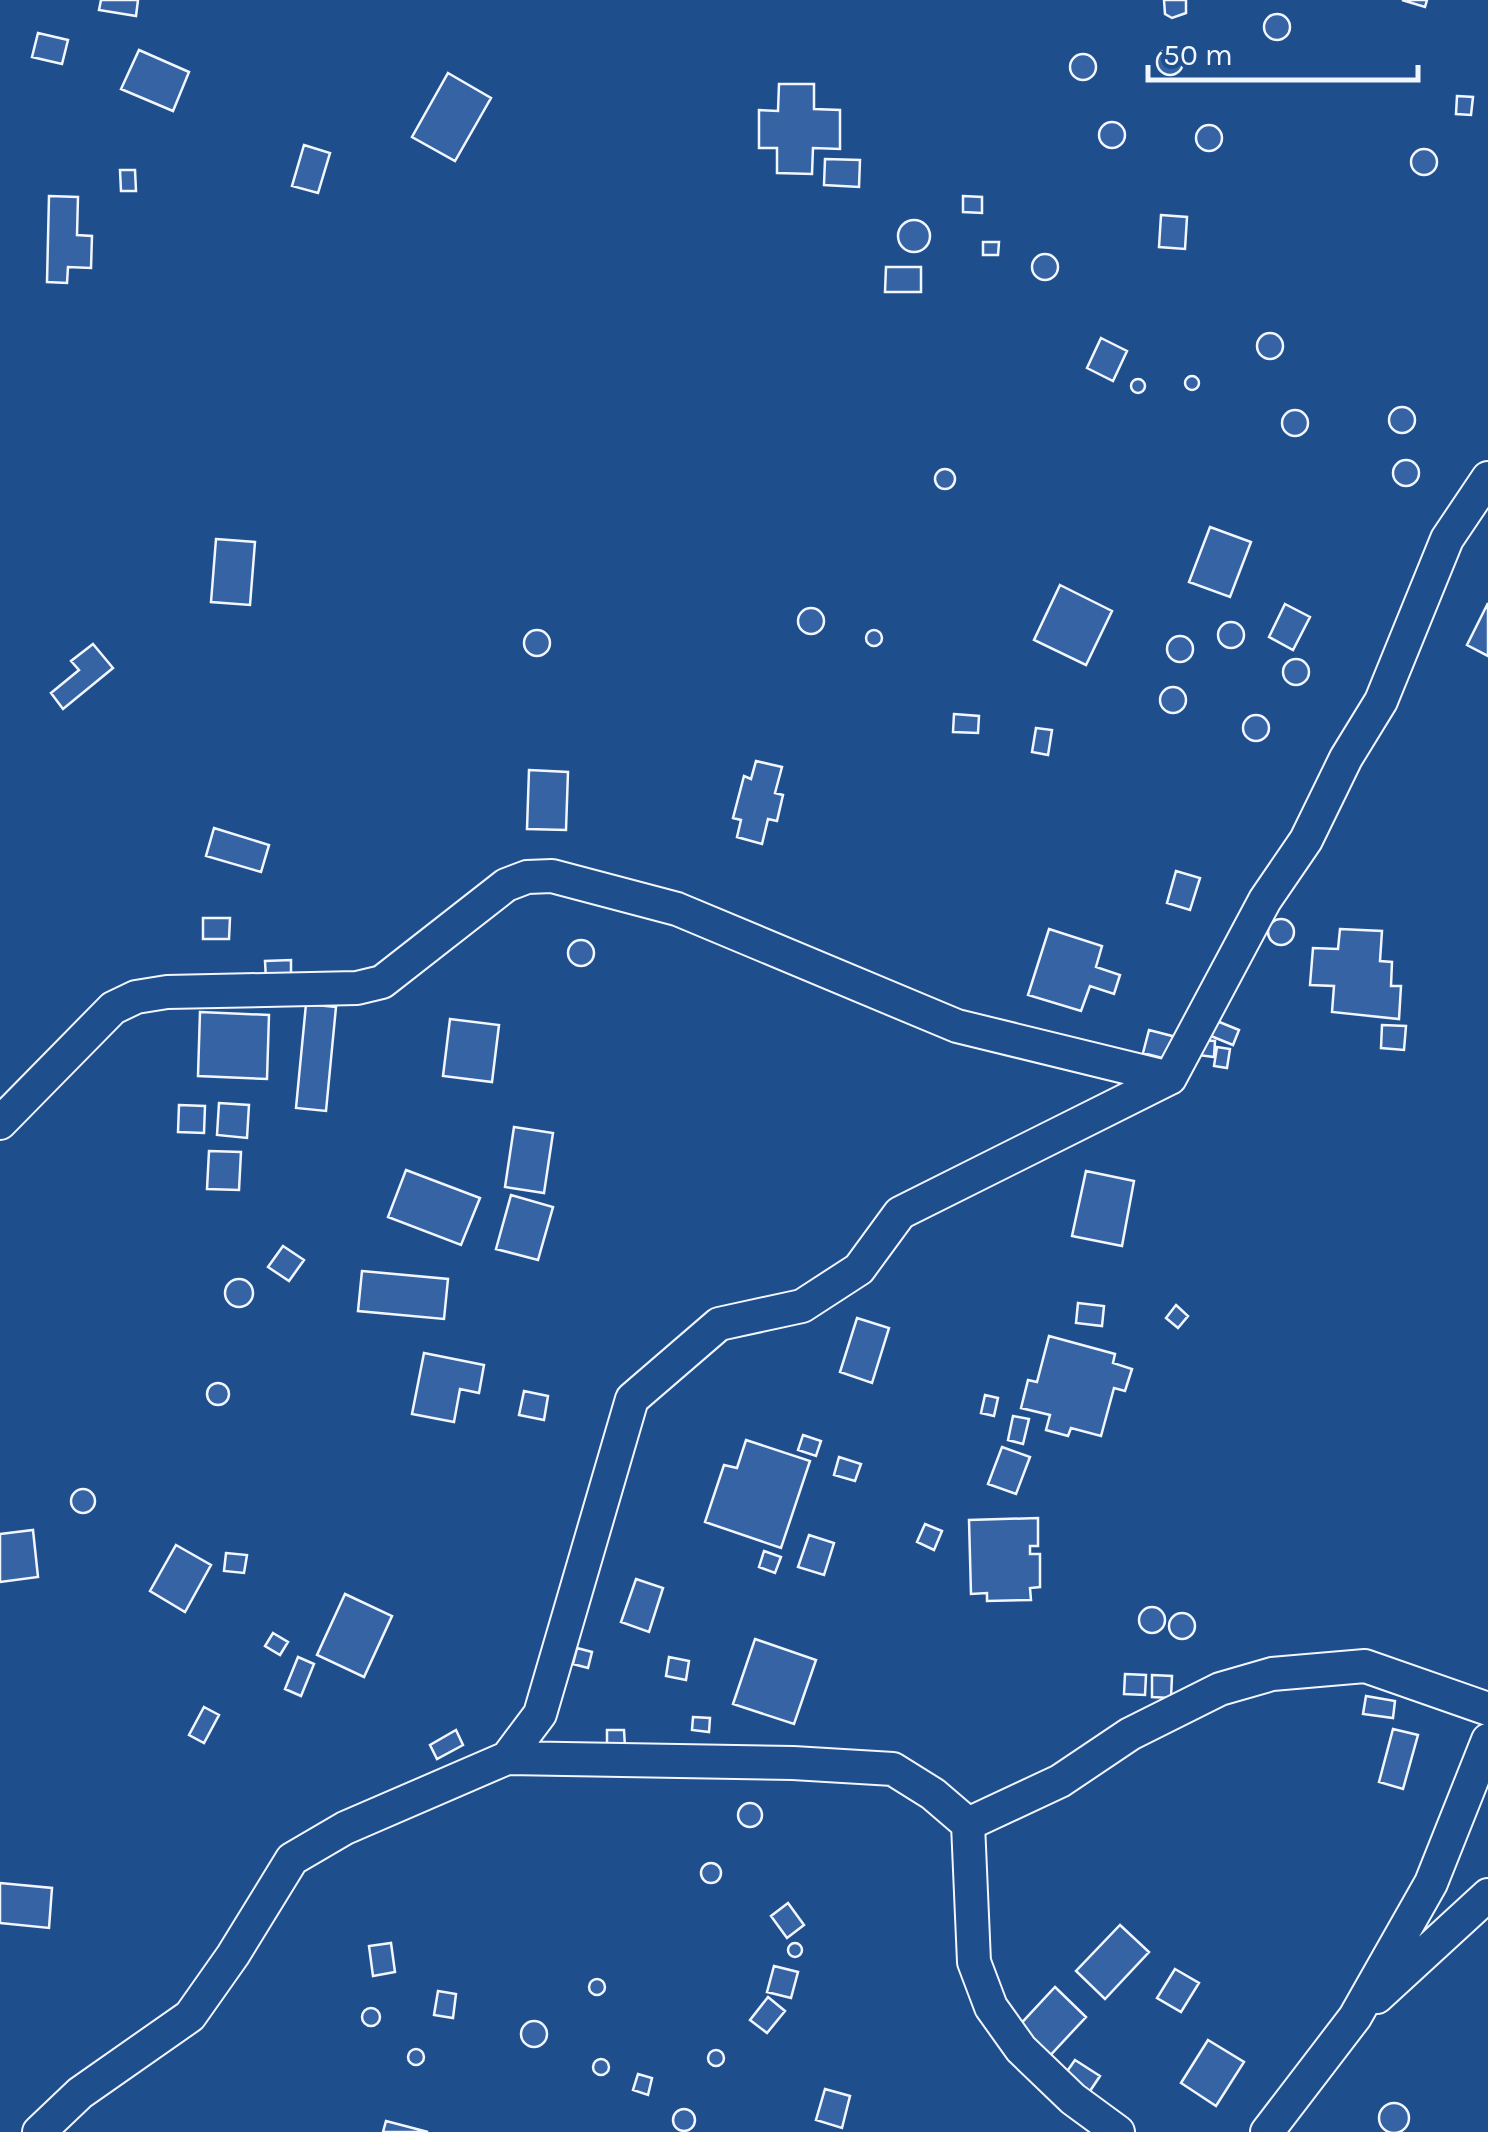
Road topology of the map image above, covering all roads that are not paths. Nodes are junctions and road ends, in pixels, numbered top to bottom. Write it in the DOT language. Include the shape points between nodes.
graph roads {
  1 [pos="1488,478"];
  2 [pos="1170,1078"];
  3 [pos="0,1123"];
  4 [pos="1488,1709"];
  5 [pos="1488,1740"];
  6 [pos="507,1758"];
  7 [pos="968,1824"];
  8 [pos="1488,1895"];
  9 [pos="1355,2017"];
  10 [pos="39,2132"];
  11 [pos="1118,2132"];
  12 [pos="1266,2132"];
  1 -- 2 [label="street" via="1447,539 1382,700"];
  2 -- 3 [label="street" via="957,1026 677,908 552,876 527,876 506,885 382,982 166,992 124,1002"];
  2 -- 6 [label="street" via="900,1213 860,1269 802,1306 719,1324 632,1399 540,1714"];
  4 -- 7 [label="street" via="1365,1666 1272,1674 1220,1689 1130,1734 1060,1781"];
  5 -- 9 [label="street" via="1431,1883"];
  6 -- 7 [label="street" via="893,1768"];
  6 -- 10 [label="street" via="345,1828 292,1859 190,2016 80,2094"];
  7 -- 11 [label="street" via="974,1962 991,2008 1021,2049"];
  8 -- 9 [label="street"];
  9 -- 12 [label="street"];
}
